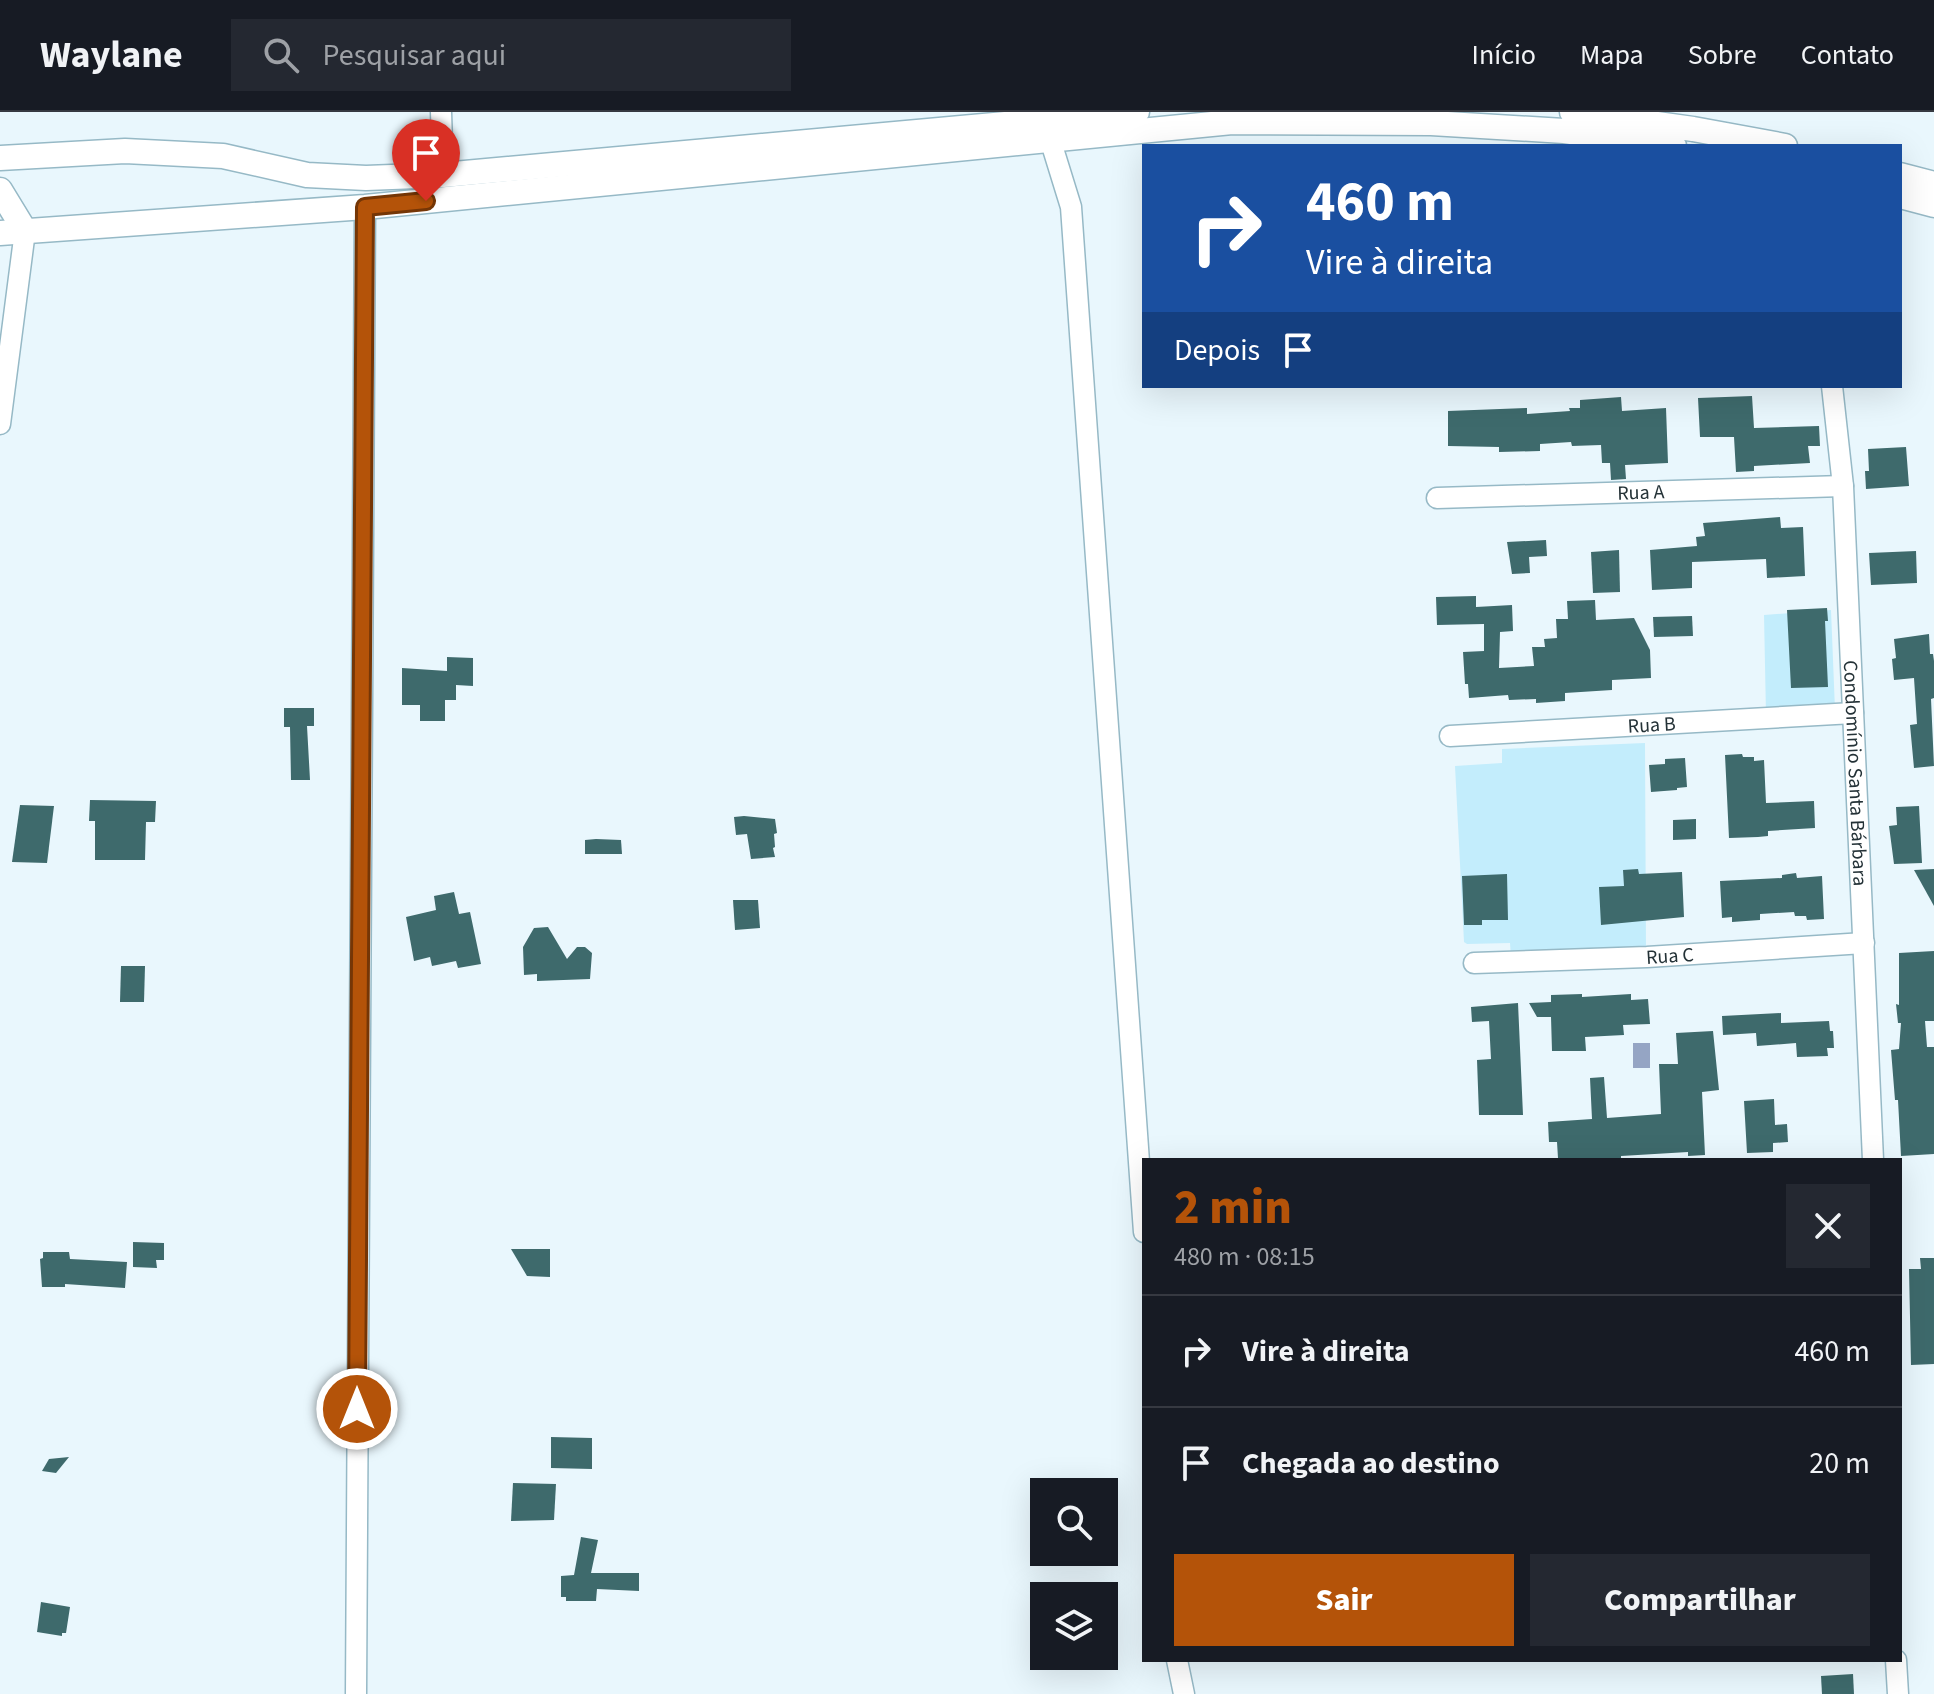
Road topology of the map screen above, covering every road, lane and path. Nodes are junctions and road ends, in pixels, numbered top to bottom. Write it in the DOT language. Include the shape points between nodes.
graph roads {
  1 [pos="441,112"];
  2 [pos="1137,112"];
  3 [pos="1572,112"];
  4 [pos="1050,139"];
  5 [pos="1659,144"];
  6 [pos="1774,144"];
  7 [pos="0,158"];
  8 [pos="443,175"];
  9 [pos="1902,176"];
  10 [pos="1934,184"];
  11 [pos="0,190"];
  12 [pos="1902,197"];
  13 [pos="1934,205"];
  14 [pos="365,207"];
  15 [pos="25,231"];
  16 [pos="0,233"];
  17 [pos="1832,388"];
  18 [pos="0,424"];
  19 [pos="1843,486"];
  20 [pos="1437,498"];
  21 [pos="1853,713"];
  22 [pos="1450,736"];
  23 [pos="1864,943"];
  24 [pos="1474,963"];
  25 [pos="1873,1158"];
  26 [pos="1142,1204"];
  27 [pos="1175,1662"];
  28 [pos="1176,1662"];
  29 [pos="1896,1662"];
  30 [pos="356,1694"];
  31 [pos="1172,1694"];
  32 [pos="1184,1694"];
  33 [pos="1898,1694"];
  1 -- 8 [label="street"];
  2 -- 8 [label="main road"];
  3 -- 6 [label="main road"];
  4 -- 5 [label="main road" via="1232,122 1416,123 1564,131"];
  4 -- 14 [label="main road"];
  4 -- 26 [label="street" via="1071,207"];
  7 -- 8 [label="main road" via="125,151 223,156 307,175"];
  9 -- 10 [label="main road"];
  11 -- 15 [label="main road"];
  12 -- 13 [label="main road"];
  14 -- 15 [label="main road"];
  14 -- 30 [label="street"];
  15 -- 16 [label="main road"];
  15 -- 18 [label="street"];
  17 -- 19 [label="street, Condomínio Santa Bárbara"];
  19 -- 20 [label="street, Rua A"];
  19 -- 21 [label="street, Condomínio Santa Bárbara"];
  21 -- 22 [label="street, Rua B"];
  21 -- 23 [label="street, Condomínio Santa Bárbara"];
  23 -- 24 [label="street, Rua C"];
  23 -- 25 [label="street, Condomínio Santa Bárbara"];
  27 -- 31 [label="street"];
  28 -- 32 [label="street"];
  29 -- 33 [label="street"];
}
